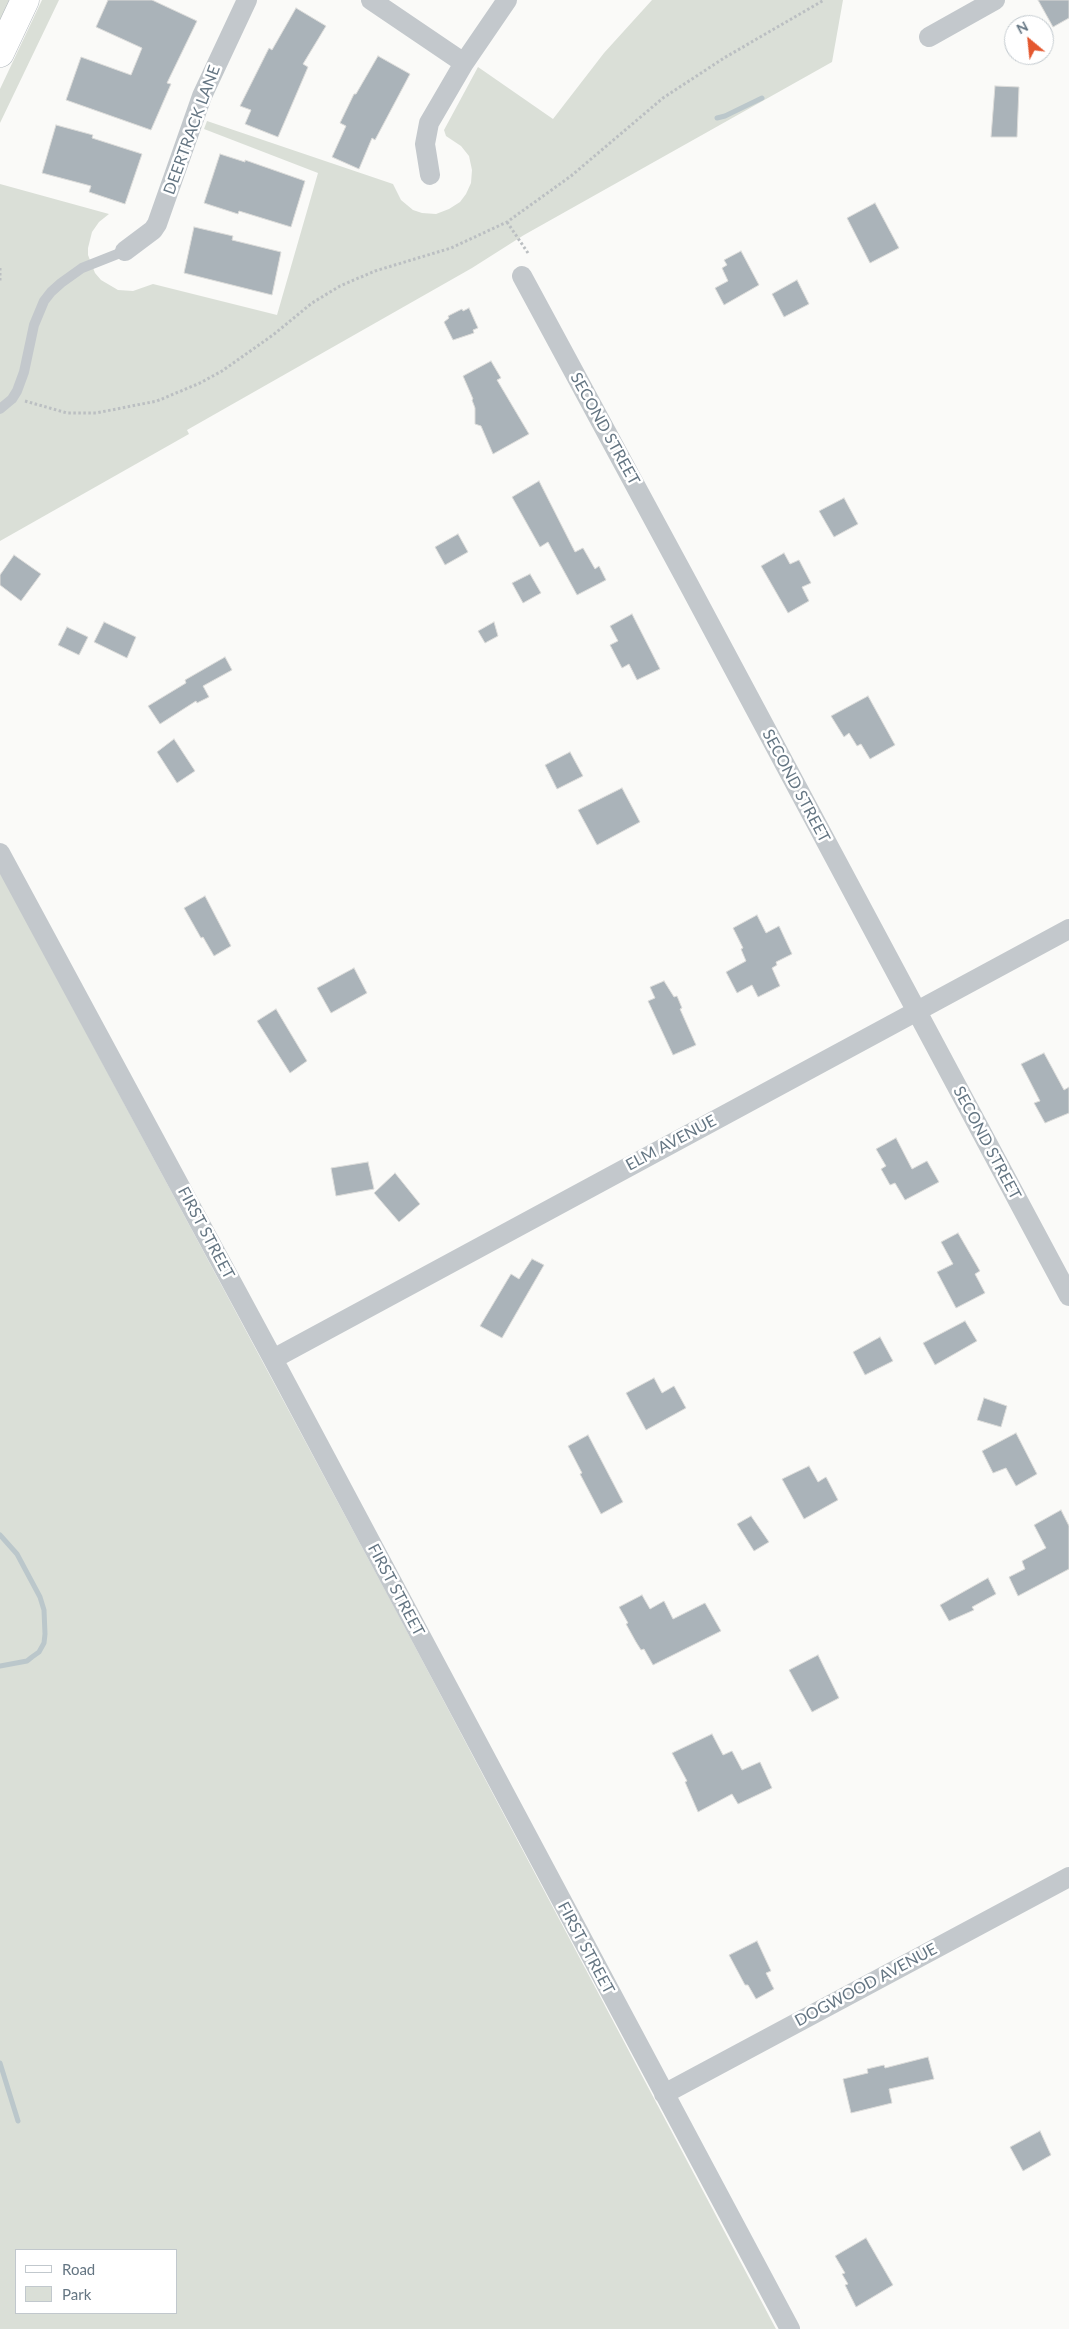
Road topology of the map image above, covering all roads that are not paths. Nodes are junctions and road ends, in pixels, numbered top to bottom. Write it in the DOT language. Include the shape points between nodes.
graph roads {
  1 [pos="25,0"];
  2 [pos="247,0"];
  3 [pos="371,0"];
  4 [pos="507,0"];
  5 [pos="996,0"];
  6 [pos="929,37"];
  7 [pos="0,53"];
  8 [pos="464,63"];
  9 [pos="430,175"];
  10 [pos="126,251"];
  11 [pos="522,276"];
  12 [pos="0,409"];
  13 [pos="0,853"];
  14 [pos="1069,929"];
  15 [pos="917,1010"];
  16 [pos="1069,1296"];
  17 [pos="274,1359"];
  18 [pos="1069,1877"];
  19 [pos="664,2094"];
  20 [pos="790,2329"];
  1 -- 7 [label="main road"];
  2 -- 10 [label="street, DEERTRACK LANE" via="202,96 157,224"];
  3 -- 8 [label="street"];
  4 -- 8 [label="street"];
  5 -- 6 [label="street"];
  8 -- 9 [label="street" via="426,132 424,144"];
  10 -- 12 [label="lane" via="72,275 44,301 34,325 21,382 12,399"];
  11 -- 15 [label="street, SECOND STREET"];
  13 -- 17 [label="street, FIRST STREET"];
  14 -- 15 [label="street, ELM AVENUE"];
  15 -- 16 [label="street, SECOND STREET"];
  15 -- 17 [label="street, ELM AVENUE"];
  17 -- 19 [label="street, FIRST STREET"];
  18 -- 19 [label="street, DOGWOOD AVENUE"];
  19 -- 20 [label="street, FIRST STREET"];
}
